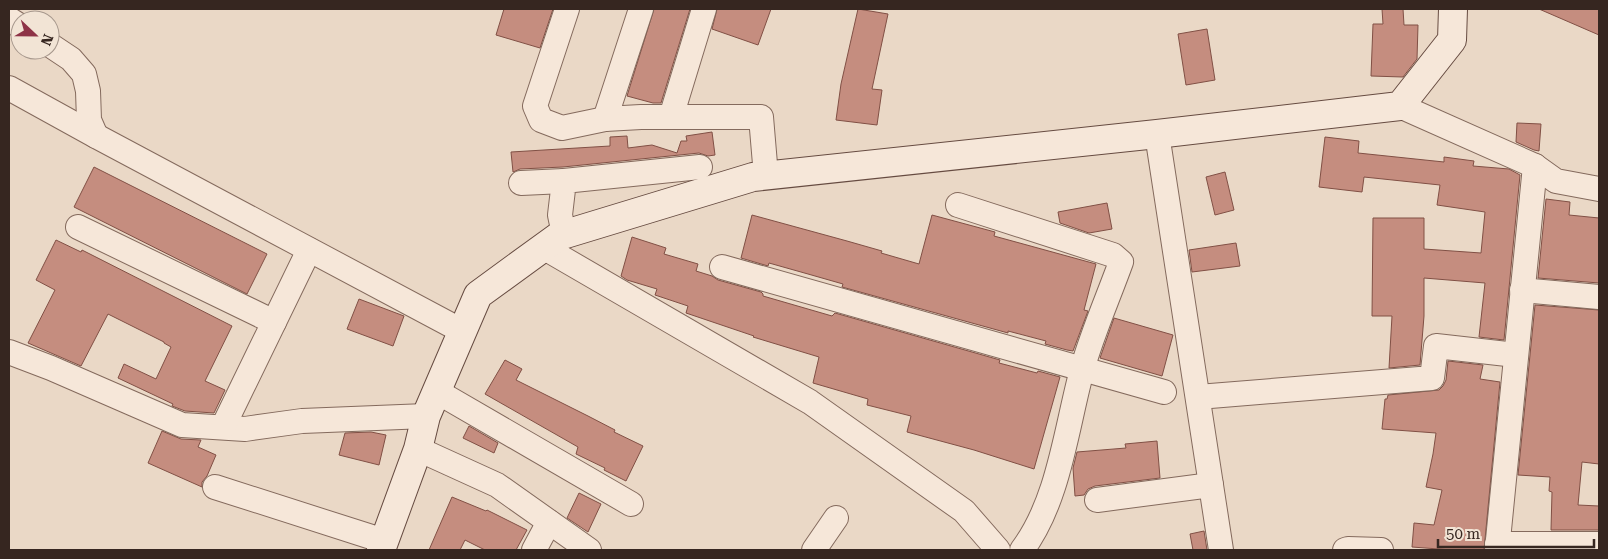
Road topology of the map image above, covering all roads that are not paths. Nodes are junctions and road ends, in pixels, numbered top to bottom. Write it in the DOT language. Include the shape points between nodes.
graph roads {
  1 [pos="567,9"];
  2 [pos="641,9"];
  3 [pos="704,9"];
  4 [pos="1453,9"];
  5 [pos="60,52"];
  6 [pos="9,88"];
  7 [pos="1400,106"];
  8 [pos="671,117"];
  9 [pos="605,119"];
  10 [pos="1157,134"];
  11 [pos="96,136"];
  12 [pos="1534,166"];
  13 [pos="700,167"];
  14 [pos="766,176"];
  15 [pos="564,181"];
  16 [pos="521,183"];
  17 [pos="1599,189"];
  18 [pos="958,205"];
  19 [pos="78,227"];
  20 [pos="554,241"];
  21 [pos="309,250"];
  22 [pos="722,266"];
  23 [pos="1522,290"];
  24 [pos="1599,297"];
  25 [pos="274,322"];
  26 [pos="462,331"];
  27 [pos="9,352"];
  28 [pos="1516,355"];
  29 [pos="1083,369"];
  30 [pos="436,391"];
  31 [pos="1164,392"];
  32 [pos="1198,397"];
  33 [pos="426,416"];
  34 [pos="223,427"];
  35 [pos="418,449"];
  36 [pos="1211,485"];
  37 [pos="215,487"];
  38 [pos="1097,500"];
  39 [pos="632,504"];
  40 [pos="836,518"];
  41 [pos="549,522"];
  42 [pos="1599,544"];
  43 [pos="382,545"];
  44 [pos="1497,547"];
  45 [pos="1540,547"];
  46 [pos="534,550"];
  47 [pos="589,550"];
  48 [pos="814,550"];
  49 [pos="998,550"];
  50 [pos="1022,550"];
  51 [pos="1221,550"];
  52 [pos="1345,550"];
  53 [pos="1381,550"];
  1 -- 9 [label="street" via="535,106 540,120 562,128"];
  2 -- 9 [label="street"];
  3 -- 8 [label="street"];
  4 -- 7 [label="street" via="1452,40"];
  5 -- 11 [label="street" via="84,74 89,120"];
  6 -- 11 [label="street"];
  7 -- 10 [label="street"];
  7 -- 12 [label="street"];
  8 -- 9 [label="street"];
  8 -- 14 [label="street" via="762,117"];
  10 -- 14 [label="street"];
  10 -- 32 [label="street"];
  11 -- 21 [label="street"];
  12 -- 17 [label="street" via="1556,181"];
  12 -- 23 [label="street"];
  13 -- 15 [label="street"];
  14 -- 20 [label="street" via="753,177"];
  15 -- 16 [label="street"];
  15 -- 20 [label="street"];
  18 -- 29 [label="street" via="1113,255 1120,262"];
  19 -- 25 [label="street"];
  20 -- 26 [label="street" via="478,295"];
  20 -- 49 [label="street" via="810,402 964,511"];
  21 -- 25 [label="street"];
  21 -- 26 [label="street"];
  22 -- 29 [label="street"];
  23 -- 24 [label="street"];
  23 -- 28 [label="street"];
  25 -- 34 [label="street"];
  26 -- 30 [label="street"];
  27 -- 34 [label="street" via="182,425"];
  28 -- 32 [label="street" via="1436,346 1432,378"];
  28 -- 44 [label="street"];
  29 -- 31 [label="street"];
  29 -- 50 [label="street" via="1049,502"];
  30 -- 33 [label="street"];
  30 -- 39 [label="street"];
  32 -- 36 [label="street"];
  33 -- 34 [label="street" via="302,421 245,429"];
  33 -- 35 [label="street"];
  35 -- 41 [label="street" via="497,485"];
  35 -- 43 [label="street"];
  36 -- 38 [label="street"];
  36 -- 51 [label="street"];
  37 -- 43 [label="street"];
  40 -- 48 [label="street"];
  41 -- 46 [label="street"];
  41 -- 47 [label="street"];
  42 -- 45 [label="street"];
  44 -- 45 [label="street"];
  52 -- 53 [label="street"];
}
